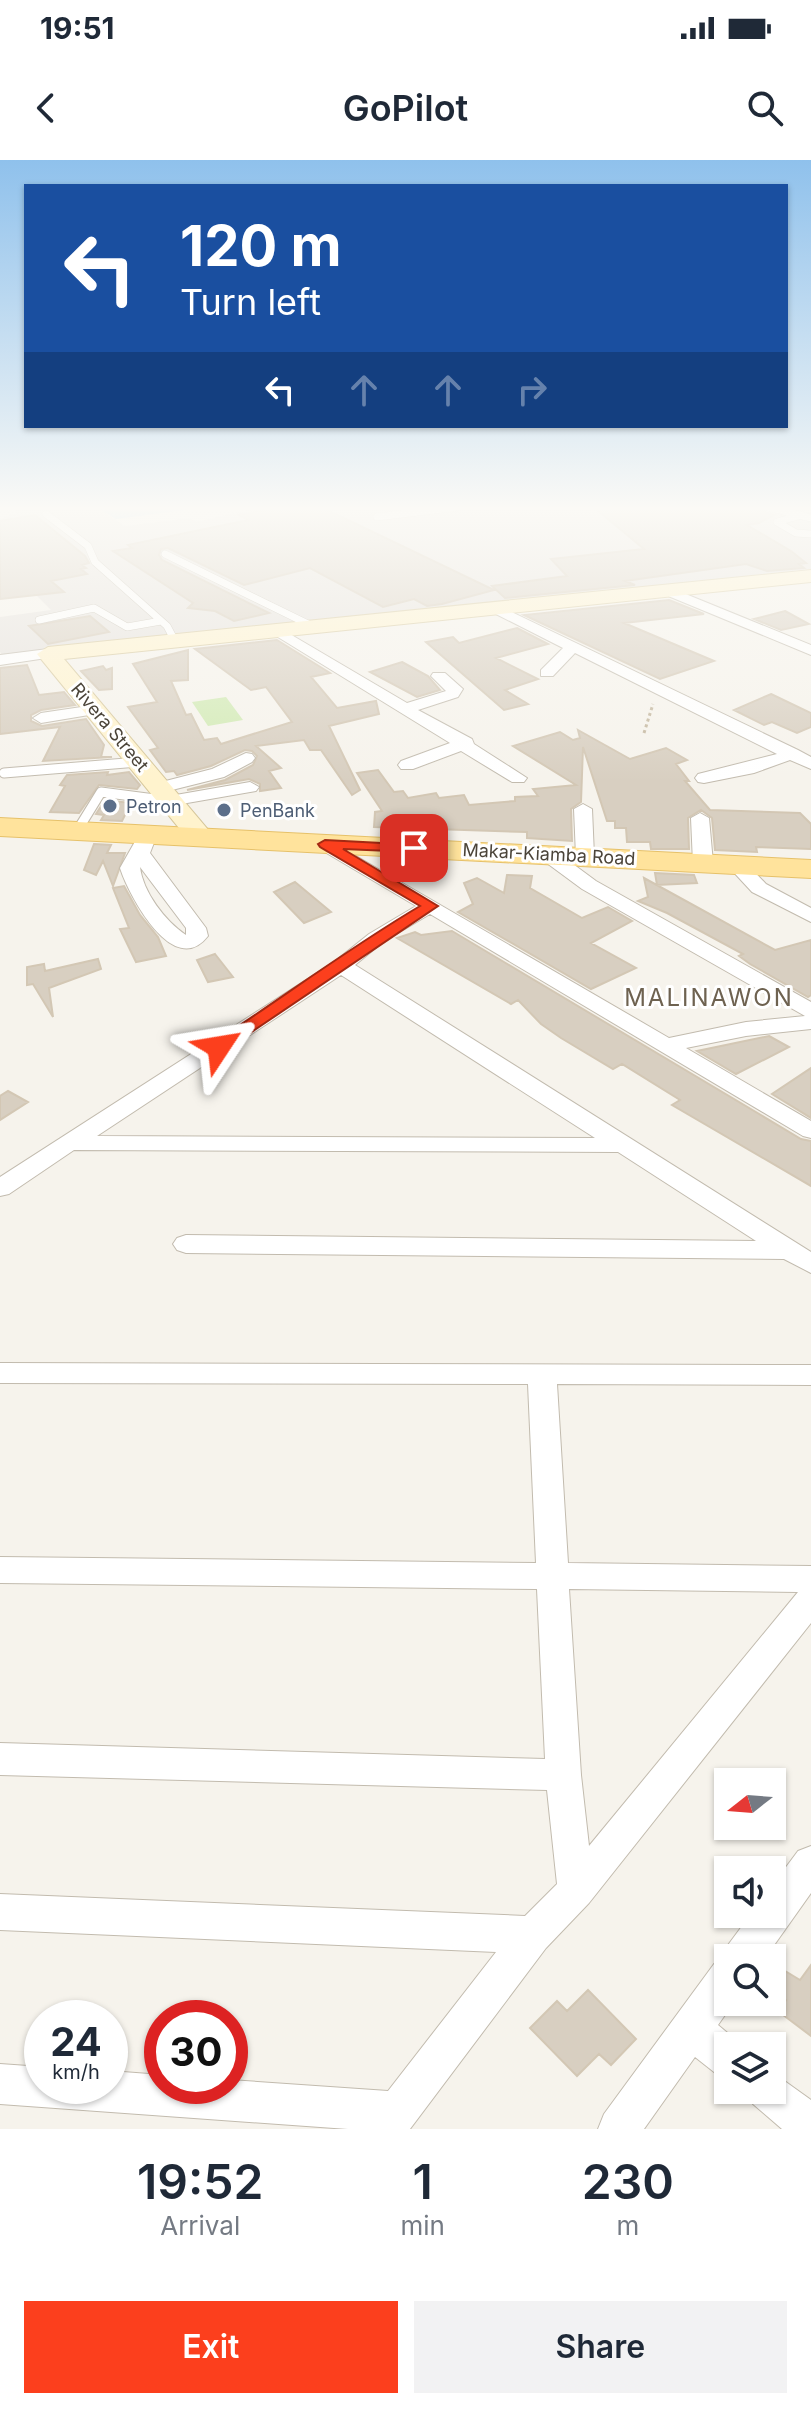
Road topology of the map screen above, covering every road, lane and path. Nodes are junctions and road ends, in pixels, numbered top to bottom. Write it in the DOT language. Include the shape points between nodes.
graph roads {
  1 [pos="136,599"];
  2 [pos="257,599"];
  3 [pos="582,599"];
  4 [pos="687,599"];
  5 [pos="495,608"];
  6 [pos="39,620"];
  7 [pos="161,621"];
  8 [pos="314,627"];
  9 [pos="278,631"];
  10 [pos="175,641"];
  11 [pos="572,646"];
  12 [pos="811,650"];
  13 [pos="48,654"];
  14 [pos="0,660"];
  15 [pos="547,673"];
  16 [pos="439,676"];
  17 [pos="656,686"];
  18 [pos="408,708"];
  19 [pos="95,710"];
  20 [pos="41,718"];
  21 [pos="644,733"];
  22 [pos="466,743"];
  23 [pos="792,754"];
  24 [pos="246,758"];
  25 [pos="138,762"];
  26 [pos="811,764"];
  27 [pos="407,765"];
  28 [pos="4,773"];
  29 [pos="518,778"];
  30 [pos="704,778"];
  31 [pos="250,787"];
  32 [pos="165,794"];
  33 [pos="583,809"];
  34 [pos="700,818"];
  35 [pos="0,827"];
  36 [pos="77,831"];
  37 [pos="201,838"];
  38 [pos="325,844"];
  39 [pos="547,854"];
  40 [pos="585,856"];
  41 [pos="703,863"];
  42 [pos="737,865"];
  43 [pos="811,869"];
  44 [pos="430,906"];
  45 [pos="811,916"];
  46 [pos="341,966"];
  47 [pos="811,1011"];
  48 [pos="811,1022"];
  49 [pos="665,1045"];
  50 [pos="811,1131"];
  51 [pos="73,1143"];
  52 [pos="619,1145"];
  53 [pos="0,1188"];
  54 [pos="186,1244"];
  55 [pos="800,1257"];
  56 [pos="0,1373"];
  57 [pos="542,1374"];
  58 [pos="811,1375"];
  59 [pos="0,1570"];
  60 [pos="553,1575"];
  61 [pos="811,1579"];
  62 [pos="811,1599"];
  63 [pos="0,1759"];
  64 [pos="563,1775"];
  65 [pos="811,1863"];
  66 [pos="576,1890"];
  67 [pos="0,1912"];
  68 [pos="533,1935"];
  69 [pos="752,1944"];
  70 [pos="714,1997"];
  71 [pos="691,2029"];
  72 [pos="714,2047"];
  73 [pos="0,2084"];
  74 [pos="784,2104"];
  75 [pos="390,2121"];
  76 [pos="811,2126"];
  77 [pos="619,2129"];
  1 -- 7 [label="lane"];
  2 -- 8 [label="lane"];
  3 -- 5 [label="street"];
  4 -- 12 [label="street"];
  5 -- 8 [label="street"];
  5 -- 11 [label="street"];
  6 -- 7 [label="lane" via="94,608 127,627"];
  7 -- 10 [label="lane"];
  8 -- 9 [label="street"];
  9 -- 10 [label="street"];
  9 -- 18 [label="street"];
  10 -- 13 [label="street"];
  11 -- 15 [label="street"];
  11 -- 17 [label="street"];
  13 -- 14 [label="street"];
  13 -- 19 [label="street, Rivera Street"];
  16 -- 18 [label="street" via="455,689 452,694"];
  17 -- 21 [label="path"];
  17 -- 23 [label="street"];
  18 -- 22 [label="street"];
  19 -- 20 [label="street"];
  19 -- 25 [label="street, Rivera Street"];
  22 -- 27 [label="street"];
  22 -- 29 [label="street"];
  23 -- 26 [label="street"];
  23 -- 30 [label="street"];
  24 -- 32 [label="street"];
  25 -- 28 [label="lane"];
  25 -- 32 [label="street, Rivera Street"];
  31 -- 32 [label="street"];
  32 -- 36 [label="lane" via="101,792"];
  32 -- 37 [label="street, Rivera Street"];
  33 -- 40 [label="street"];
  34 -- 41 [label="street"];
  35 -- 36 [label="main road, Makar-Kiamba Road"];
  36 -- 37 [label="main road, Makar-Kiamba Road" via="144,844"];
  37 -- 38 [label="main road, Makar-Kiamba Road"];
  38 -- 39 [label="main road, Makar-Kiamba Road"];
  38 -- 44 [label="street"];
  39 -- 40 [label="main road, Makar-Kiamba Road"];
  39 -- 47 [label="street" via="589,885"];
  40 -- 41 [label="main road, Makar-Kiamba Road"];
  41 -- 42 [label="main road, Makar-Kiamba Road"];
  42 -- 43 [label="main road, Makar-Kiamba Road"];
  42 -- 45 [label="street" via="759,888"];
  44 -- 46 [label="street"];
  44 -- 49 [label="street"];
  46 -- 51 [label="street"];
  46 -- 52 [label="street"];
  48 -- 49 [label="street"];
  49 -- 50 [label="street"];
  51 -- 52 [label="street"];
  51 -- 53 [label="street"];
  52 -- 55 [label="street"];
  54 -- 55 [label="street"];
  56 -- 57 [label="street"];
  57 -- 58 [label="street"];
  57 -- 60 [label="street"];
  59 -- 60 [label="street"];
  60 -- 61 [label="street"];
  60 -- 64 [label="street"];
  62 -- 66 [label="street"];
  63 -- 64 [label="street"];
  64 -- 66 [label="street"];
  65 -- 69 [label="street"];
  66 -- 68 [label="street"];
  67 -- 68 [label="street"];
  68 -- 75 [label="street"];
  70 -- 71 [label="street"];
  71 -- 72 [label="street"];
  71 -- 77 [label="street"];
  73 -- 75 [label="street"];
  74 -- 76 [label="street"];
}
